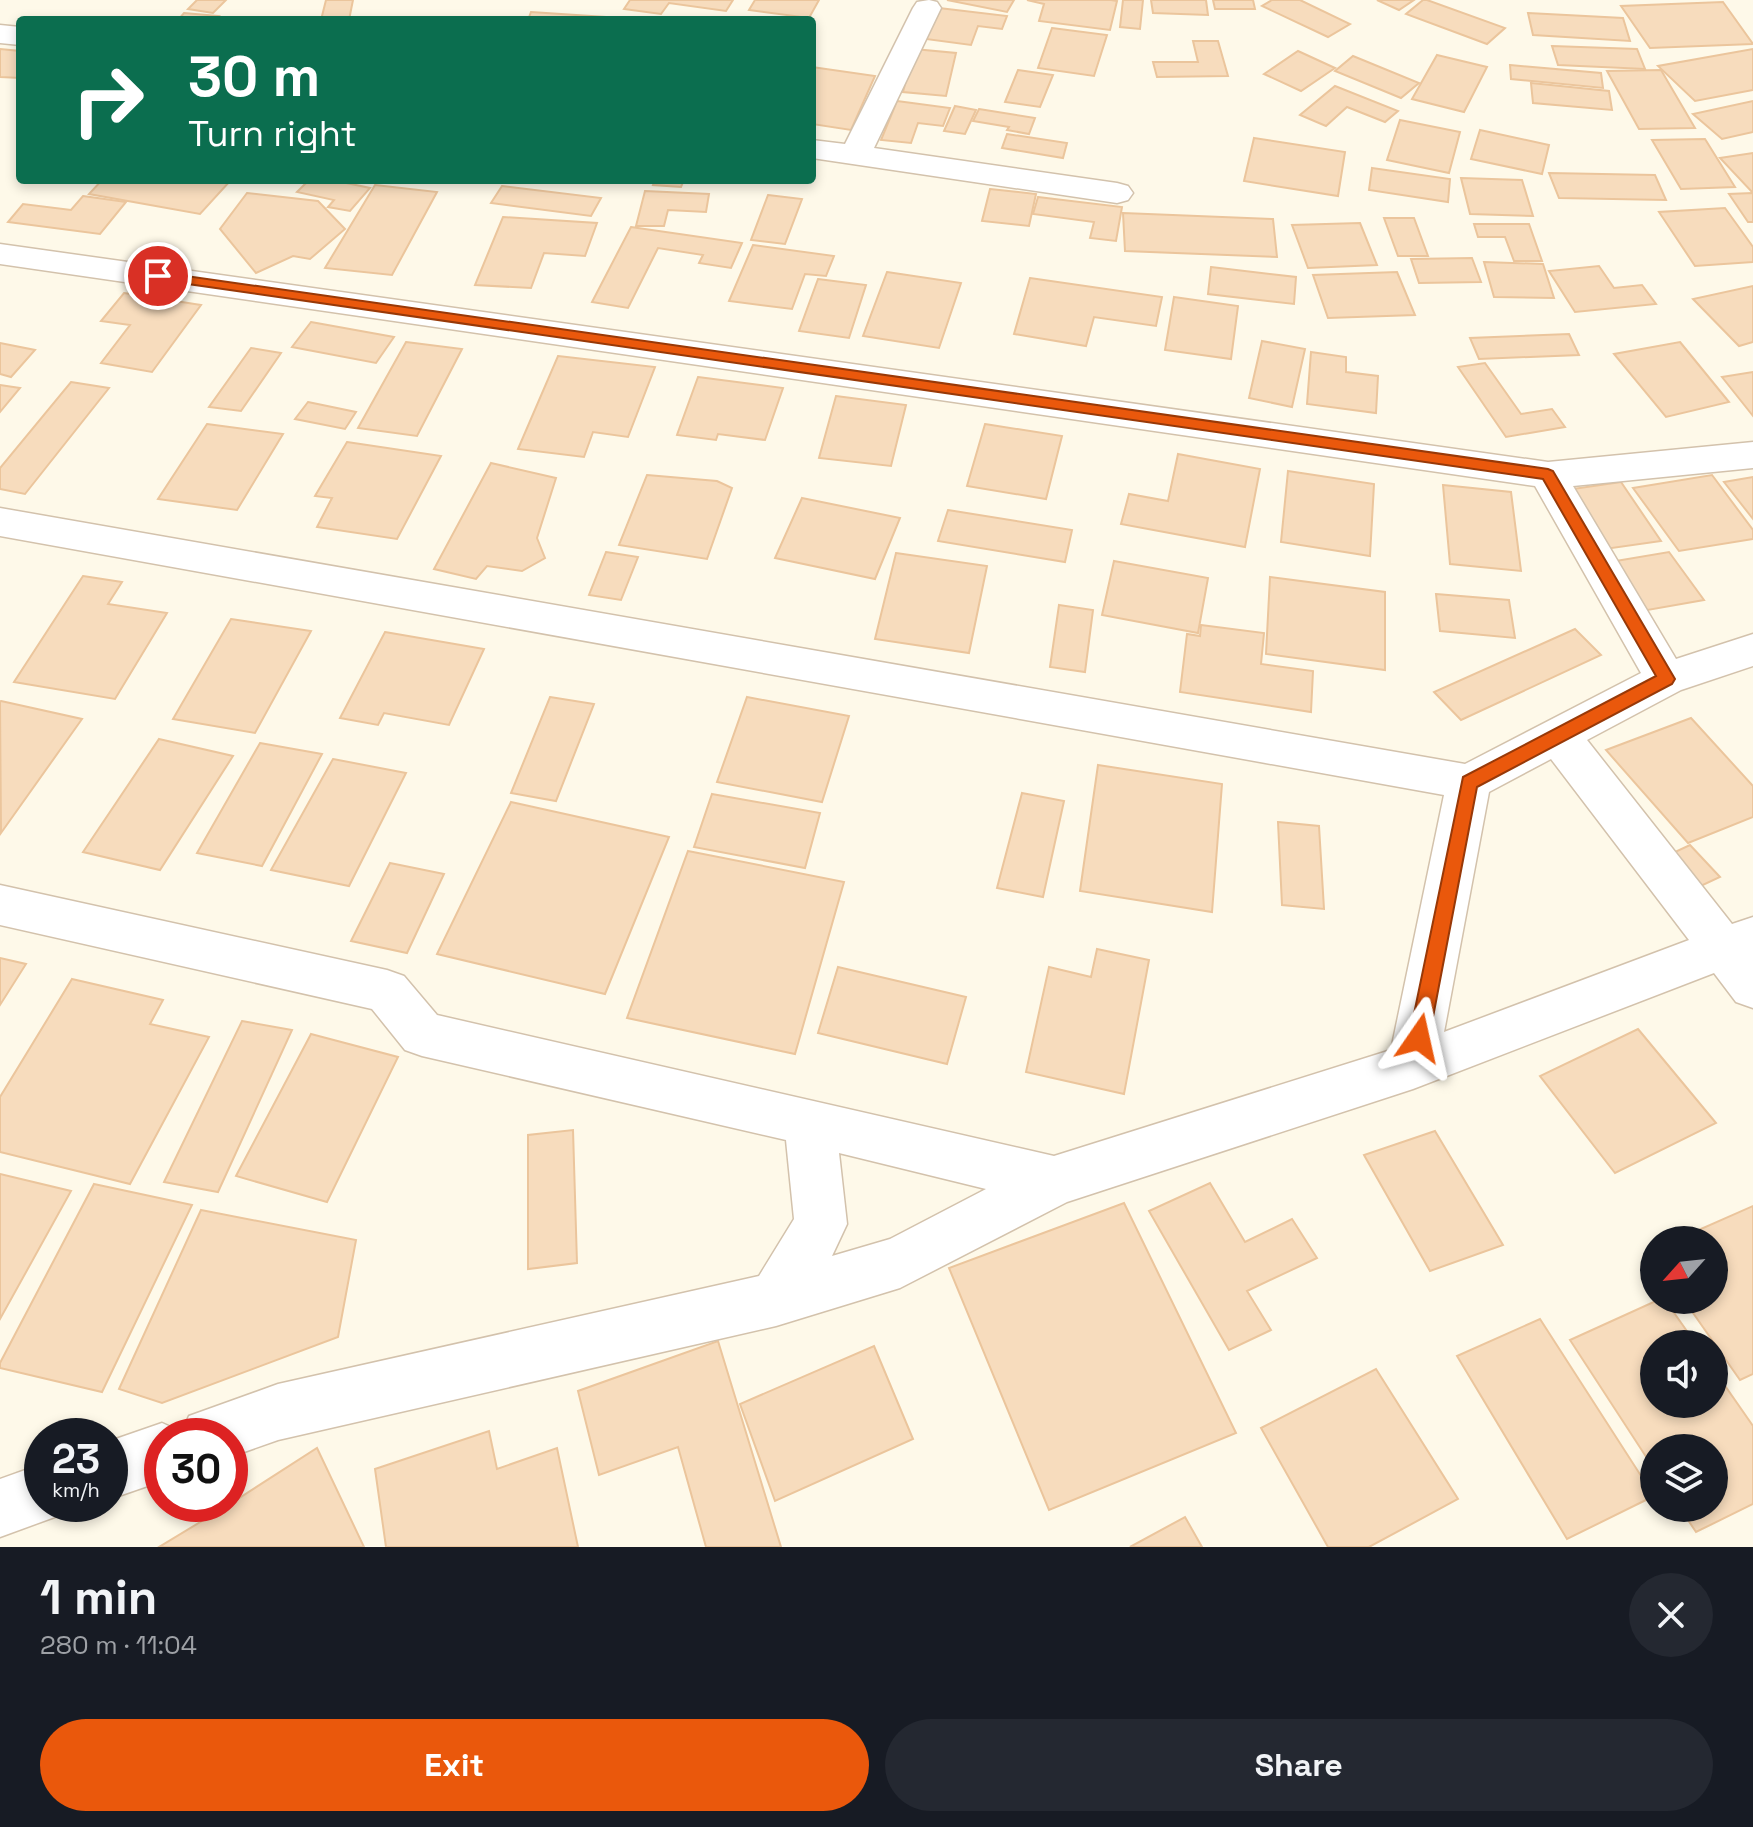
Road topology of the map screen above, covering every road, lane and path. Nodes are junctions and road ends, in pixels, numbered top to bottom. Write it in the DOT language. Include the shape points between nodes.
graph roads {
  1 [pos="927,8"];
  2 [pos="816,150"];
  3 [pos="855,156"];
  4 [pos="1117,193"];
  5 [pos="0,254"];
  6 [pos="1753,455"];
  7 [pos="1548,475"];
  8 [pos="0,522"];
  9 [pos="1753,650"];
  10 [pos="1666,679"];
  11 [pos="1559,737"];
  12 [pos="1469,782"];
  13 [pos="0,905"];
  14 [pos="1744,957"];
  15 [pos="1413,1066"];
  16 [pos="810,1122"];
  17 [pos="1054,1181"];
  18 [pos="776,1299"];
  19 [pos="248,1422"];
  1 -- 3 [label="street"];
  2 -- 3 [label="street"];
  3 -- 4 [label="street"];
  5 -- 7 [label="street"];
  6 -- 7 [label="street"];
  7 -- 10 [label="street"];
  8 -- 12 [label="street"];
  9 -- 10 [label="street"];
  10 -- 11 [label="street"];
  11 -- 12 [label="street"];
  11 -- 14 [label="street"];
  12 -- 15 [label="street"];
  13 -- 16 [label="street" via="387,991 422,1034"];
  14 -- 15 [label="street"];
  15 -- 17 [label="street"];
  16 -- 17 [label="street"];
  16 -- 18 [label="street" via="821,1224"];
  17 -- 18 [label="street" via="900,1262"];
  18 -- 19 [label="street"];
}
